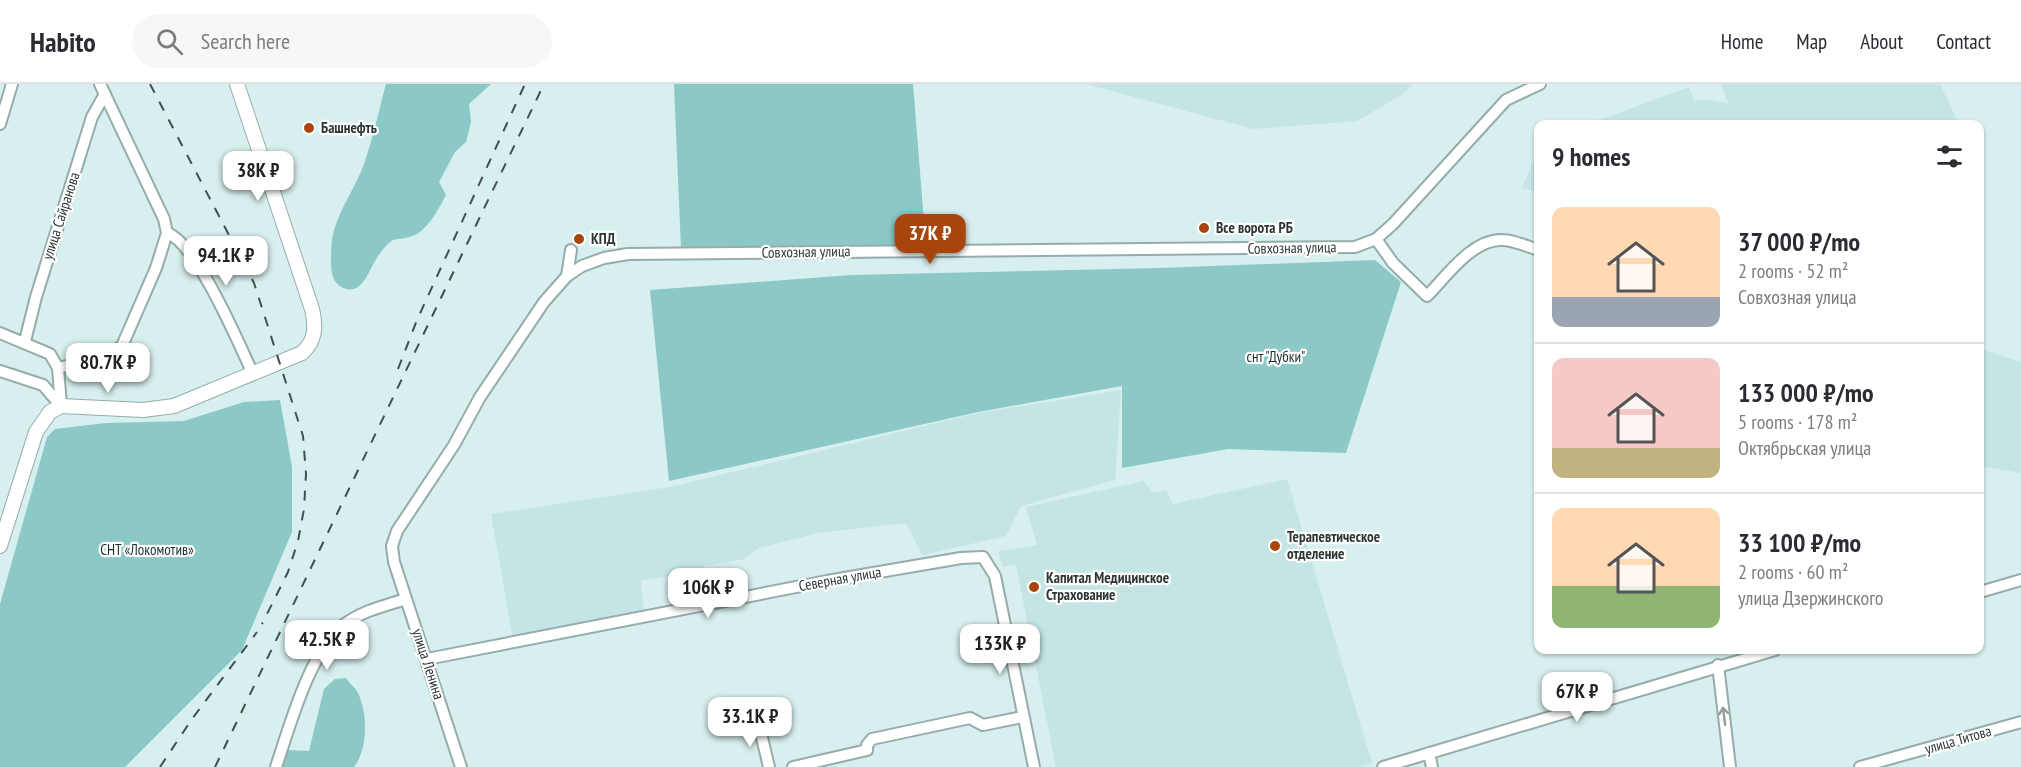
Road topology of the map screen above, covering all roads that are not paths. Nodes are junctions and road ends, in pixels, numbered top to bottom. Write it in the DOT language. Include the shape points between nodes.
graph roads {
  1 [pos="12,84"];
  2 [pos="237,84"];
  3 [pos="1540,84"];
  4 [pos="103,89"];
  5 [pos="0,124"];
  6 [pos="167,232"];
  7 [pos="1376,239"];
  8 [pos="1534,248"];
  9 [pos="571,250"];
  10 [pos="567,276"];
  11 [pos="0,333"];
  12 [pos="25,341"];
  13 [pos="58,368"];
  14 [pos="0,371"];
  15 [pos="253,374"];
  16 [pos="61,406"];
  17 [pos="0,546"];
  18 [pos="394,562"];
  19 [pos="2021,580"];
  20 [pos="1984,591"];
  21 [pos="406,599"];
  22 [pos="1761,654"];
  23 [pos="427,659"];
  24 [pos="1718,666"];
  25 [pos="1022,717"];
  26 [pos="758,721"];
  27 [pos="2021,722"];
  28 [pos="1429,753"];
  29 [pos="276,767"];
  30 [pos="461,767"];
  31 [pos="770,767"];
  32 [pos="793,767"];
  33 [pos="1034,767"];
  34 [pos="1383,767"];
  35 [pos="1432,767"];
  36 [pos="1730,767"];
  37 [pos="1860,767"];
  1 -- 5 [label="street"];
  2 -- 15 [label="main road" via="312,309 315,330 302,353"];
  3 -- 7 [label="street" via="1506,100"];
  4 -- 6 [label="street"];
  4 -- 12 [label="street, улица Сайранова"];
  6 -- 13 [label="street" via="122,346 105,357"];
  6 -- 15 [label="street" via="188,250 222,308"];
  7 -- 8 [label="street" via="1393,263 1427,296 1465,258 1491,241 1506,240"];
  7 -- 10 [label="street, Совхозная улица" via="1355,247 628,254 594,261"];
  9 -- 10 [label="street"];
  10 -- 18 [label="street, Совхозная улица" via="526,326 423,495 400,525 392,546"];
  11 -- 12 [label="street"];
  12 -- 13 [label="street" via="50,354"];
  13 -- 16 [label="street"];
  14 -- 16 [label="street" via="43,385"];
  15 -- 16 [label="main road" via="174,406 143,410"];
  16 -- 17 [label="main road" via="50,412 36,432"];
  18 -- 21 [label="street, улица Ленина"];
  19 -- 20 [label="street"];
  21 -- 23 [label="street, улица Ленина"];
  21 -- 29 [label="street" via="360,614 331,636 314,664"];
  22 -- 24 [label="street"];
  23 -- 25 [label="street, Северная улица" via="827,581 983,557 996,576"];
  23 -- 30 [label="street, улица Ленина"];
  24 -- 28 [label="street"];
  36 -- 24 [label="street, one-way"];
  25 -- 32 [label="street" via="983,725 970,718 883,736 868,742 867,750"];
  25 -- 33 [label="street"];
  26 -- 31 [label="street"];
  27 -- 37 [label="street, улица Титова"];
  28 -- 34 [label="street"];
  28 -- 35 [label="street"];
}
